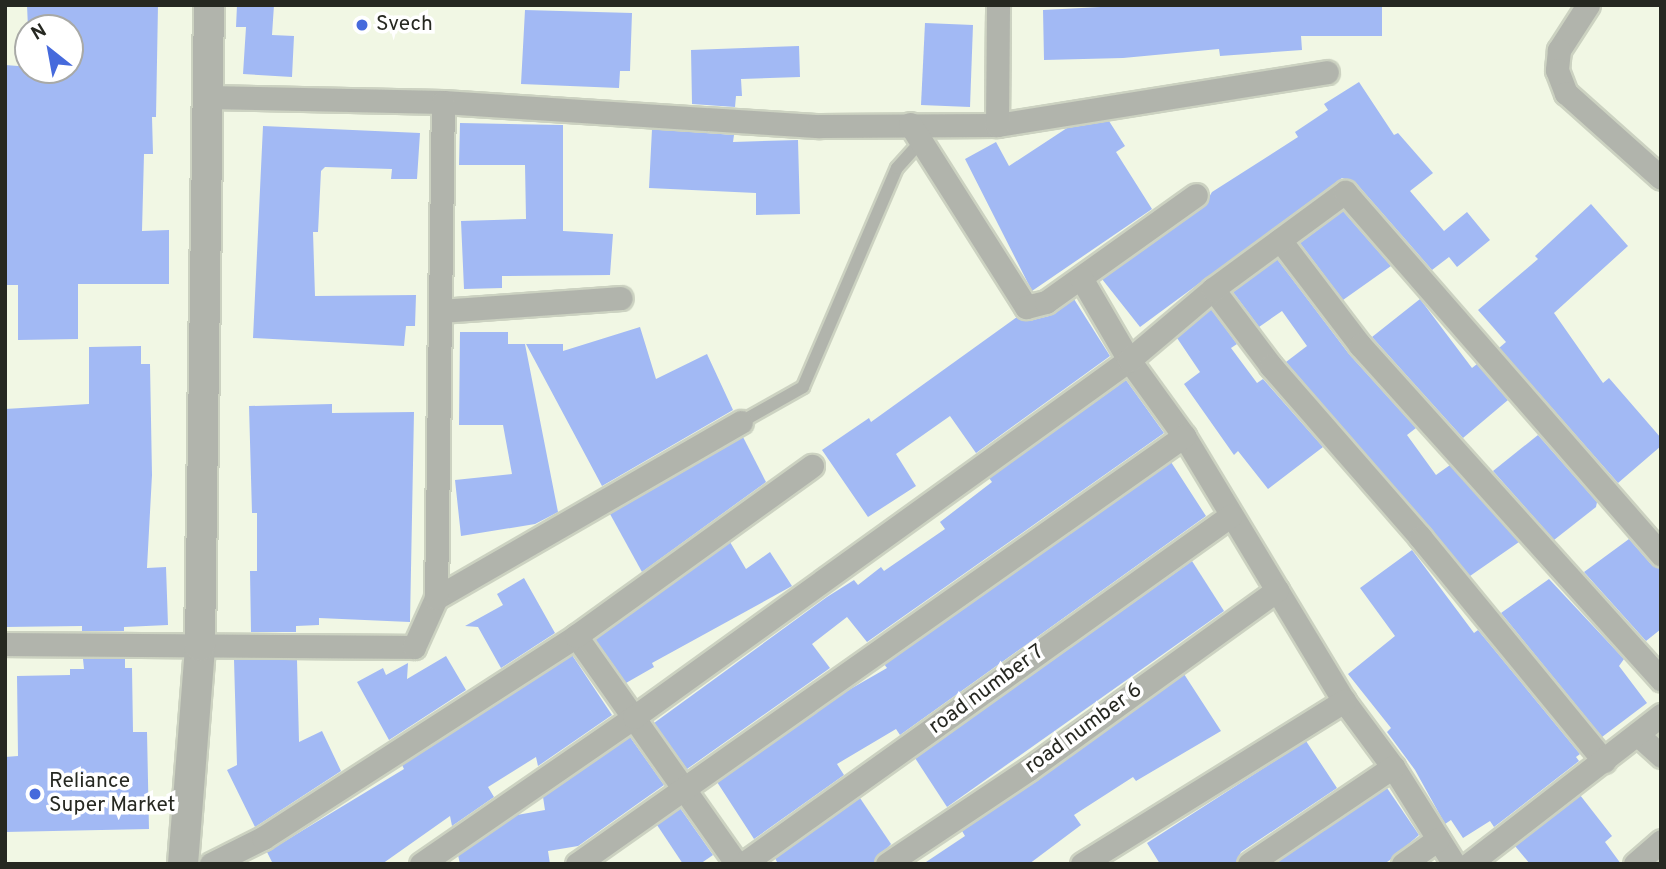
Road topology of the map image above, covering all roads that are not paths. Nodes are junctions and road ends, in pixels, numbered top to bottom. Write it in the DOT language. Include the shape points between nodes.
graph roads {
  1 [pos="209,5"];
  2 [pos="998,5"];
  3 [pos="1588,5"];
  4 [pos="1327,72"];
  5 [pos="209,97"];
  6 [pos="443,102"];
  7 [pos="997,125"];
  8 [pos="915,133"];
  9 [pos="1661,178"];
  10 [pos="1196,195"];
  11 [pos="1280,240"];
  12 [pos="1081,278"];
  13 [pos="1213,289"];
  14 [pos="621,298"];
  15 [pos="442,311"];
  16 [pos="1129,360"];
  17 [pos="741,422"];
  18 [pos="1184,436"];
  19 [pos="812,466"];
  20 [pos="1230,516"];
  21 [pos="1661,554"];
  22 [pos="1277,590"];
  23 [pos="436,598"];
  24 [pos="576,636"];
  25 [pos="5,644"];
  26 [pos="200,646"];
  27 [pos="1661,679"];
  28 [pos="1344,701"];
  29 [pos="1661,715"];
  30 [pos="634,718"];
  31 [pos="1638,735"];
  32 [pos="1661,756"];
  33 [pos="1604,761"];
  34 [pos="1393,767"];
  35 [pos="685,791"];
  36 [pos="1438,839"];
  37 [pos="1661,841"];
  38 [pos="183,864"];
  39 [pos="211,864"];
  40 [pos="421,864"];
  41 [pos="577,864"];
  42 [pos="737,864"];
  43 [pos="743,864"];
  44 [pos="887,864"];
  45 [pos="1082,864"];
  46 [pos="1250,864"];
  47 [pos="1403,864"];
  48 [pos="1454,864"];
  49 [pos="1469,864"];
  50 [pos="1635,864"];
  1 -- 5 [label="street"];
  2 -- 7 [label="street"];
  3 -- 9 [label="street" via="1559,50 1558,70 1566,93"];
  4 -- 7 [label="street"];
  5 -- 6 [label="street"];
  5 -- 26 [label="street"];
  6 -- 8 [label="street"];
  6 -- 15 [label="street"];
  7 -- 8 [label="street"];
  8 -- 12 [label="street" via="1026,307 1045,302"];
  8 -- 17 [label="lane" via="803,387"];
  10 -- 12 [label="street"];
  11 -- 13 [label="street"];
  11 -- 21 [label="street" via="1345,191"];
  11 -- 27 [label="street" via="1360,345"];
  12 -- 16 [label="street"];
  13 -- 16 [label="street"];
  13 -- 33 [label="street" via="1271,366 1420,537"];
  14 -- 15 [label="street"];
  15 -- 23 [label="street"];
  16 -- 18 [label="street"];
  16 -- 30 [label="street"];
  17 -- 23 [label="street"];
  18 -- 20 [label="street"];
  18 -- 35 [label="street"];
  19 -- 24 [label="street"];
  20 -- 22 [label="street"];
  20 -- 43 [label="street, road number 7"];
  22 -- 28 [label="street"];
  22 -- 44 [label="street, road number 6" via="1029,769"];
  23 -- 26 [label="street" via="414,647"];
  24 -- 30 [label="street"];
  24 -- 39 [label="street" via="263,838"];
  25 -- 26 [label="street"];
  26 -- 38 [label="street"];
  28 -- 34 [label="street"];
  28 -- 45 [label="street"];
  29 -- 31 [label="street"];
  30 -- 35 [label="street"];
  30 -- 40 [label="street"];
  31 -- 32 [label="street"];
  31 -- 33 [label="street"];
  33 -- 49 [label="street"];
  34 -- 36 [label="street"];
  34 -- 46 [label="street"];
  35 -- 41 [label="street"];
  35 -- 42 [label="street"];
  36 -- 47 [label="street"];
  36 -- 48 [label="street"];
  37 -- 50 [label="street"];
}
